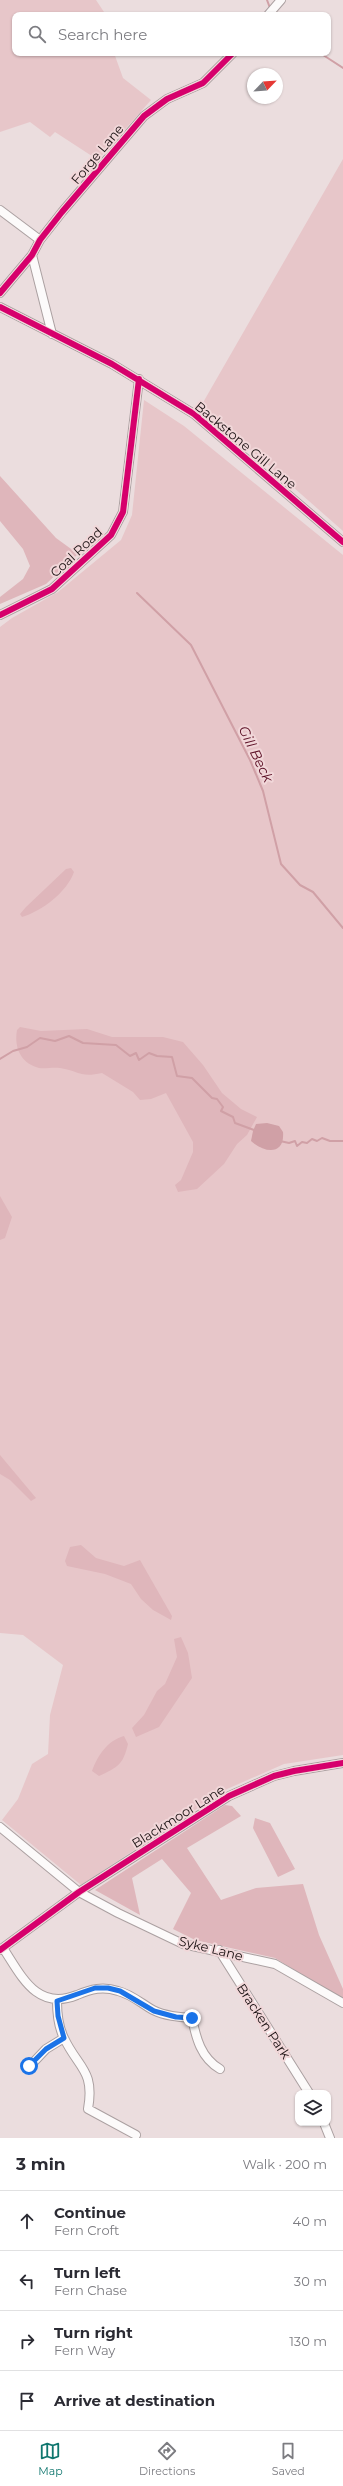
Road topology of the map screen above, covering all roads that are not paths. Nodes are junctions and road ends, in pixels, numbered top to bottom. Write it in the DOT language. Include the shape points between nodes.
graph roads {
  1 [pos="279,3"];
  2 [pos="271,12"];
  3 [pos="230,56"];
  4 [pos="0,210"];
  5 [pos="40,240"];
  6 [pos="32,255"];
  7 [pos="0,293"];
  8 [pos="0,307"];
  9 [pos="52,334"];
  10 [pos="139,379"];
  11 [pos="343,542"];
  12 [pos="0,615"];
  13 [pos="343,1763"];
  14 [pos="0,1827"];
  15 [pos="79,1892"];
  16 [pos="2,1949"];
  17 [pos="219,1950"];
  18 [pos="57,2001"];
  19 [pos="343,2003"];
  20 [pos="64,2038"];
  21 [pos="29,2066"];
  22 [pos="220,2069"];
  23 [pos="307,2090"];
  24 [pos="325,2126"];
  25 [pos="136,2135"];
  26 [pos="330,2138"];
  1 -- 2 [label="street"];
  3 -- 5 [label="street, Forge Lane" via="203,83 167,99 144,116"];
  4 -- 5 [label="street"];
  5 -- 6 [label="street, Forge Lane"];
  6 -- 7 [label="street, Forge Lane"];
  6 -- 9 [label="street"];
  8 -- 9 [label="street, Backstone Gill Lane"];
  9 -- 10 [label="street, Backstone Gill Lane"];
  10 -- 11 [label="street, Backstone Gill Lane" via="198,416"];
  10 -- 12 [label="street, Coal Road" via="123,512 111,535 52,589"];
  13 -- 15 [label="street, Blackmoor Lane" via="287,1773 229,1796"];
  14 -- 15 [label="street, Syke Lane"];
  15 -- 16 [label="street, Blackmoor Lane"];
  15 -- 17 [label="street, Syke Lane" via="183,1944"];
  16 -- 18 [label="street" via="26,1982 39,1993"];
  17 -- 19 [label="street, Syke Lane" via="276,1964"];
  17 -- 23 [label="street, Bracken Park"];
  18 -- 20 [label="street"];
  18 -- 22 [label="street" via="95,1988 108,1988 120,1991 160,2013 192,2018 204,2054 211,2064"];
  20 -- 21 [label="street" via="46,2049"];
  20 -- 25 [label="street" via="88,2077 88,2110"];
  24 -- 26 [label="street"];
}
